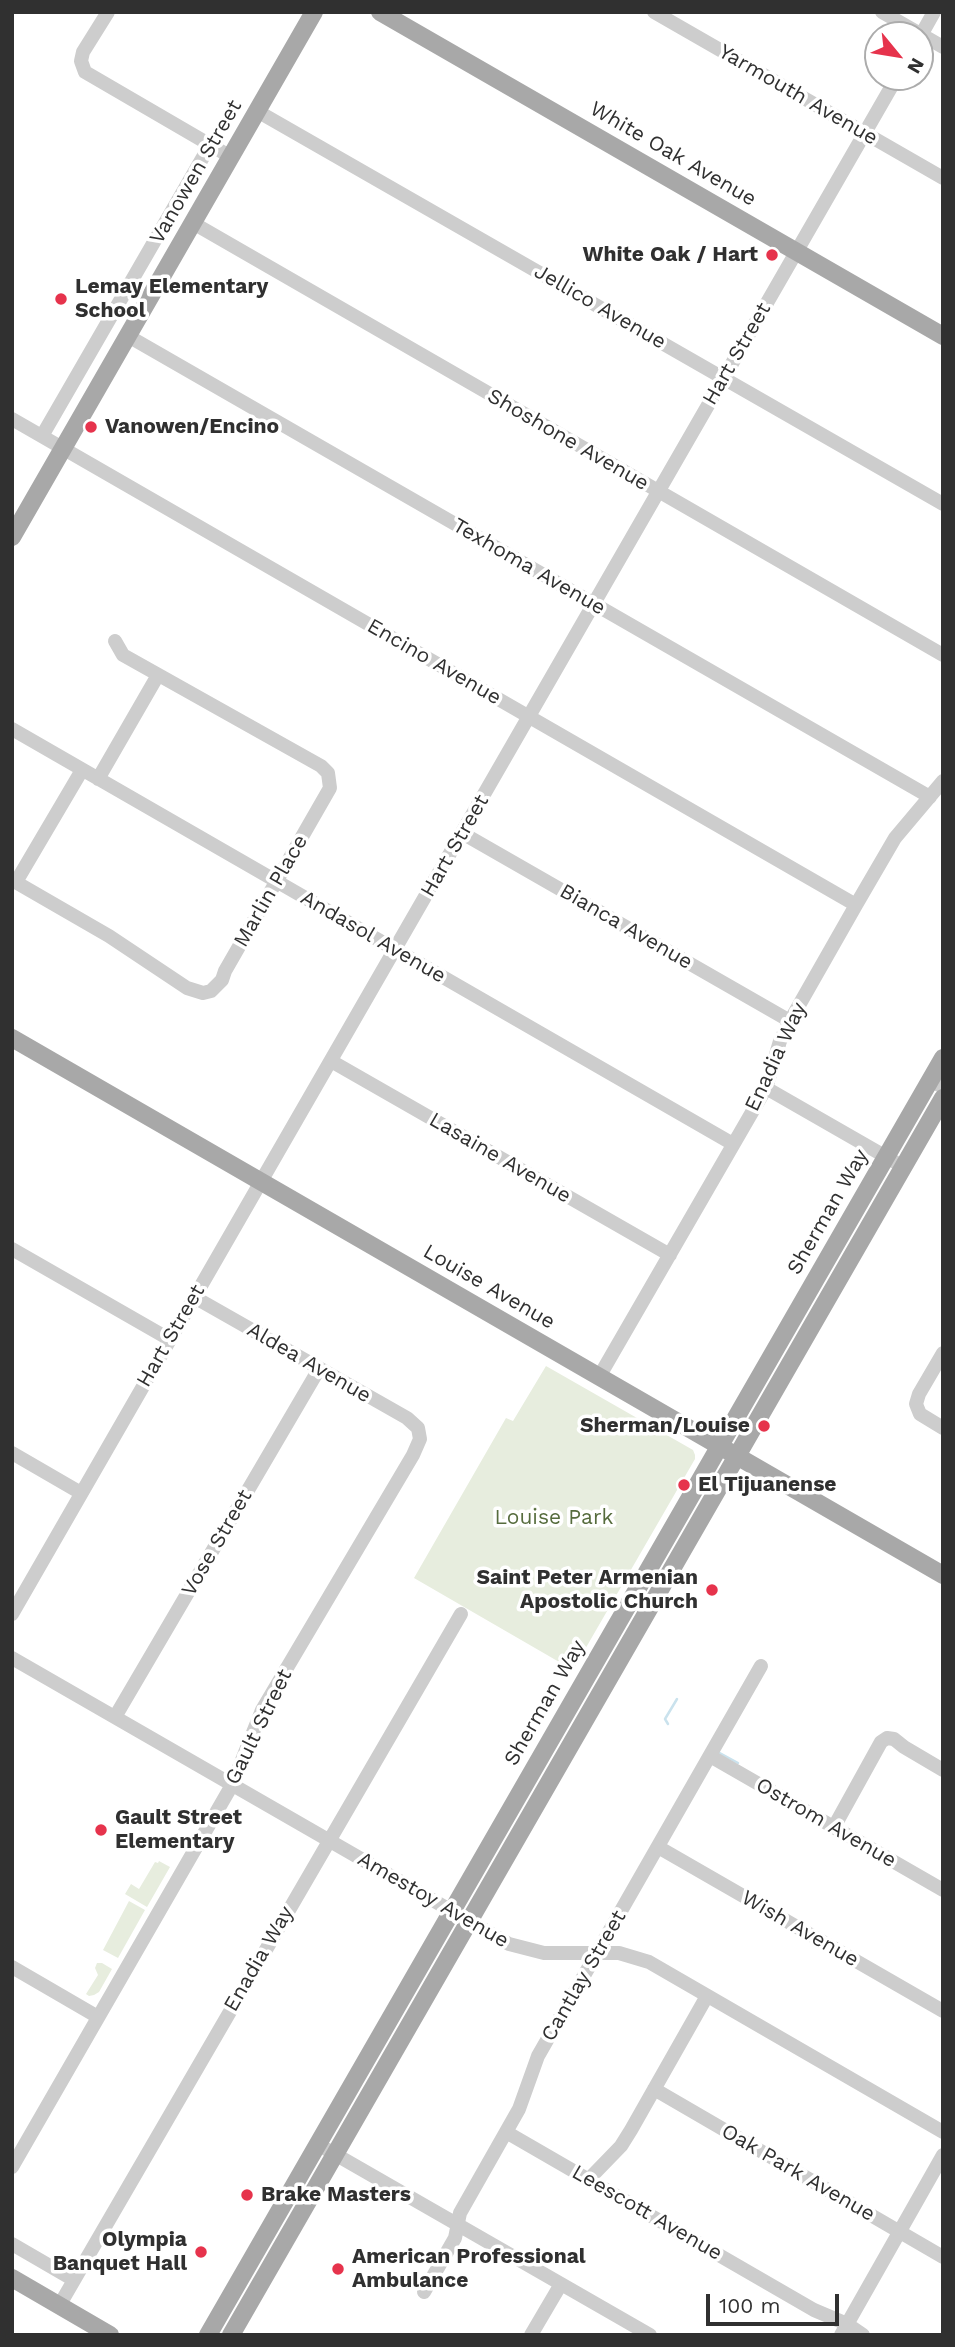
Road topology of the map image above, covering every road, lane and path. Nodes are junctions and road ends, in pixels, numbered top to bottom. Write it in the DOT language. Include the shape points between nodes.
graph roads {
  1 [pos="108,12"];
  2 [pos="314,12"];
  3 [pos="380,12"];
  4 [pos="654,12"];
  5 [pos="889,91"];
  6 [pos="257,111"];
  7 [pos="865,134"];
  8 [pos="210,145"];
  9 [pos="231,157"];
  10 [pos="943,178"];
  11 [pos="193,223"];
  12 [pos="797,251"];
  13 [pos="128,336"];
  14 [pos="943,336"];
  15 [pos="723,378"];
  16 [pos="12,419"];
  17 [pos="42,436"];
  18 [pos="63,449"];
  19 [pos="658,492"];
  20 [pos="943,504"];
  21 [pos="12,537"];
  22 [pos="593,604"];
  23 [pos="115,641"];
  24 [pos="943,655"];
  25 [pos="158,675"];
  26 [pos="530,716"];
  27 [pos="12,729"];
  28 [pos="82,770"];
  29 [pos="98,779"];
  30 [pos="943,781"];
  31 [pos="930,797"];
  32 [pos="462,833"];
  33 [pos="14,881"];
  34 [pos="276,882"];
  35 [pos="856,905"];
  36 [pos="395,950"];
  37 [pos="790,1021"];
  38 [pos="12,1038"];
  39 [pos="943,1058"];
  40 [pos="331,1061"];
  41 [pos="936,1084"];
  42 [pos="766,1088"];
  43 [pos="943,1098"];
  44 [pos="733,1144"];
  45 [pos="886,1157"];
  46 [pos="903,1167"];
  47 [pos="261,1182"];
  48 [pos="12,1249"];
  49 [pos="670,1255"];
  50 [pos="194,1297"];
  51 [pos="169,1339"];
  52 [pos="943,1353"];
  53 [pos="319,1370"];
  54 [pos="599,1377"];
  55 [pos="943,1428"];
  56 [pos="420,1433"];
  57 [pos="720,1446"];
  58 [pos="12,1453"];
  59 [pos="737,1455"];
  60 [pos="81,1493"];
  61 [pos="943,1575"];
  62 [pos="12,1614"];
  63 [pos="461,1614"];
  64 [pos="12,1658"];
  65 [pos="761,1666"];
  66 [pos="115,1717"];
  67 [pos="710,1756"];
  68 [pos="943,1770"];
  69 [pos="232,1785"];
  70 [pos="834,1827"];
  71 [pos="328,1840"];
  72 [pos="658,1847"];
  73 [pos="943,1890"];
  74 [pos="452,1911"];
  75 [pos="469,1921"];
  76 [pos="596,1952"];
  77 [pos="12,1967"];
  78 [pos="707,1996"];
  79 [pos="943,2011"];
  80 [pos="98,2017"];
  81 [pos="654,2089"];
  82 [pos="506,2132"];
  83 [pos="943,2132"];
  84 [pos="318,2144"];
  85 [pos="335,2153"];
  86 [pos="943,2155"];
  87 [pos="12,2166"];
  88 [pos="589,2179"];
  89 [pos="458,2224"];
  90 [pos="899,2231"];
  91 [pos="12,2244"];
  92 [pos="943,2257"];
  93 [pos="12,2278"];
  94 [pos="74,2280"];
  95 [pos="561,2284"];
  96 [pos="424,2292"];
  97 [pos="59,2306"];
  98 [pos="844,2329"];
  99 [pos="110,2335"];
  100 [pos="208,2335"];
  101 [pos="231,2335"];
  102 [pos="531,2335"];
  103 [pos="650,2335"];
  104 [pos="863,2335"];
  1 -- 8 [label="street" via="83,52 82,67 88,75"];
  2 -- 6 [label="main road, Vanowen Street"];
  3 -- 12 [label="main road, White Oak Avenue"];
  4 -- 7 [label="street, Yarmouth Avenue"];
  5 -- 7 [label="street, Hart Street"];
  6 -- 9 [label="main road, Vanowen Street"];
  6 -- 15 [label="street, Jellico Avenue"];
  7 -- 10 [label="street, Yarmouth Avenue"];
  7 -- 12 [label="street, Hart Street"];
  8 -- 9 [label="street"];
  8 -- 17 [label="street, Vanowen Street"];
  9 -- 11 [label="main road, Vanowen Street"];
  11 -- 13 [label="main road, Vanowen Street"];
  11 -- 19 [label="street, Shoshone Avenue"];
  12 -- 14 [label="main road, White Oak Avenue"];
  12 -- 15 [label="street, Hart Street"];
  13 -- 18 [label="main road, Vanowen Street"];
  13 -- 22 [label="street, Texhoma Avenue"];
  15 -- 19 [label="street, Hart Street"];
  15 -- 20 [label="street, Jellico Avenue"];
  16 -- 17 [label="street, Encino Avenue"];
  17 -- 18 [label="street, Encino Avenue"];
  18 -- 21 [label="main road, Vanowen Street"];
  18 -- 26 [label="street, Encino Avenue"];
  19 -- 22 [label="street, Hart Street"];
  19 -- 24 [label="street, Shoshone Avenue"];
  22 -- 26 [label="street, Hart Street"];
  22 -- 31 [label="street, Texhoma Avenue"];
  23 -- 25 [label="street" via="123,655"];
  25 -- 29 [label="street"];
  25 -- 34 [label="street, Marlin Place" via="328,773 330,788"];
  26 -- 32 [label="street, Hart Street"];
  26 -- 35 [label="street, Encino Avenue"];
  27 -- 28 [label="street, Andasol Avenue"];
  28 -- 29 [label="street, Andasol Avenue"];
  28 -- 33 [label="street"];
  29 -- 34 [label="street, Andasol Avenue"];
  30 -- 31 [label="street, Enadia Way"];
  31 -- 35 [label="street, Enadia Way" via="895,838"];
  32 -- 36 [label="street, Hart Street"];
  32 -- 37 [label="street, Bianca Avenue"];
  33 -- 34 [label="street, Marlin Place" via="178,983 203,993 222,980"];
  34 -- 36 [label="street, Andasol Avenue"];
  35 -- 37 [label="street, Enadia Way"];
  36 -- 40 [label="street, Hart Street"];
  36 -- 44 [label="street, Andasol Avenue"];
  37 -- 42 [label="street, Enadia Way"];
  38 -- 47 [label="main road, Louise Avenue"];
  39 -- 41 [label="main road, Sherman Way"];
  40 -- 47 [label="street, Hart Street"];
  40 -- 49 [label="street, Lasaine Avenue"];
  41 -- 45 [label="main road, Sherman Way"];
  42 -- 44 [label="street, Enadia Way"];
  42 -- 45 [label="street"];
  43 -- 46 [label="main road, Sherman Way"];
  44 -- 49 [label="street, Enadia Way"];
  45 -- 46 [label="street"];
  45 -- 57 [label="main road, Sherman Way"];
  46 -- 59 [label="main road, Sherman Way"];
  47 -- 50 [label="street, Hart Street"];
  47 -- 54 [label="main road, Louise Avenue"];
  48 -- 51 [label="street"];
  49 -- 54 [label="street, Enadia Way"];
  50 -- 51 [label="street, Hart Street"];
  50 -- 53 [label="street, Aldea Avenue"];
  51 -- 60 [label="street, Hart Street"];
  52 -- 55 [label="street" via="917,1399 922,1416"];
  53 -- 56 [label="street, Aldea Avenue" via="407,1418"];
  53 -- 66 [label="street, Vose Street"];
  54 -- 57 [label="main road, Louise Avenue"];
  56 -- 69 [label="street, Gault Street" via="418,1446 262,1710"];
  57 -- 59 [label="main road, Louise Avenue"];
  57 -- 74 [label="main road, Sherman Way"];
  58 -- 60 [label="street"];
  59 -- 61 [label="main road, Louise Avenue"];
  59 -- 75 [label="main road, Sherman Way"];
  60 -- 62 [label="street, Hart Street"];
  63 -- 71 [label="street, Enadia Way"];
  64 -- 66 [label="street, Amestoy Avenue"];
  65 -- 67 [label="street, Cantlay Street"];
  66 -- 69 [label="street, Amestoy Avenue"];
  67 -- 70 [label="street, Ostrom Avenue"];
  67 -- 72 [label="street, Cantlay Street"];
  68 -- 70 [label="street" via="887,1738"];
  69 -- 71 [label="street, Amestoy Avenue"];
  69 -- 80 [label="street, Gault Street"];
  70 -- 73 [label="street, Ostrom Avenue"];
  71 -- 74 [label="street, Amestoy Avenue"];
  71 -- 94 [label="street, Enadia Way"];
  72 -- 76 [label="street, Cantlay Street"];
  72 -- 79 [label="street, Wish Avenue"];
  74 -- 75 [label="street, Amestoy Avenue"];
  74 -- 84 [label="main road, Sherman Way"];
  75 -- 76 [label="street, Amestoy Avenue" via="519,1948"];
  75 -- 85 [label="main road, Sherman Way"];
  76 -- 78 [label="street, Amestoy Avenue" via="649,1962"];
  76 -- 82 [label="street, Cantlay Street" via="538,2056"];
  77 -- 80 [label="street"];
  78 -- 81 [label="street"];
  78 -- 83 [label="street, Amestoy Avenue"];
  80 -- 87 [label="street, Gault Street"];
  81 -- 88 [label="street" via="621,2146"];
  81 -- 90 [label="street, Oak Park Avenue"];
  82 -- 88 [label="street, Leescott Avenue"];
  82 -- 89 [label="street, Cantlay Street"];
  84 -- 85 [label="street"];
  84 -- 100 [label="main road, Sherman Way"];
  85 -- 89 [label="street"];
  85 -- 101 [label="main road, Sherman Way"];
  86 -- 90 [label="street"];
  88 -- 98 [label="street, Leescott Avenue"];
  89 -- 95 [label="street"];
  89 -- 96 [label="street, Cantlay Street" via="455,2238"];
  90 -- 92 [label="street, Oak Park Avenue"];
  90 -- 98 [label="street"];
  91 -- 94 [label="street"];
  93 -- 97 [label="main road"];
  94 -- 97 [label="street, Enadia Way"];
  95 -- 102 [label="street"];
  95 -- 103 [label="street"];
  97 -- 99 [label="main road"];
  98 -- 104 [label="street, Leescott Avenue"];
}
